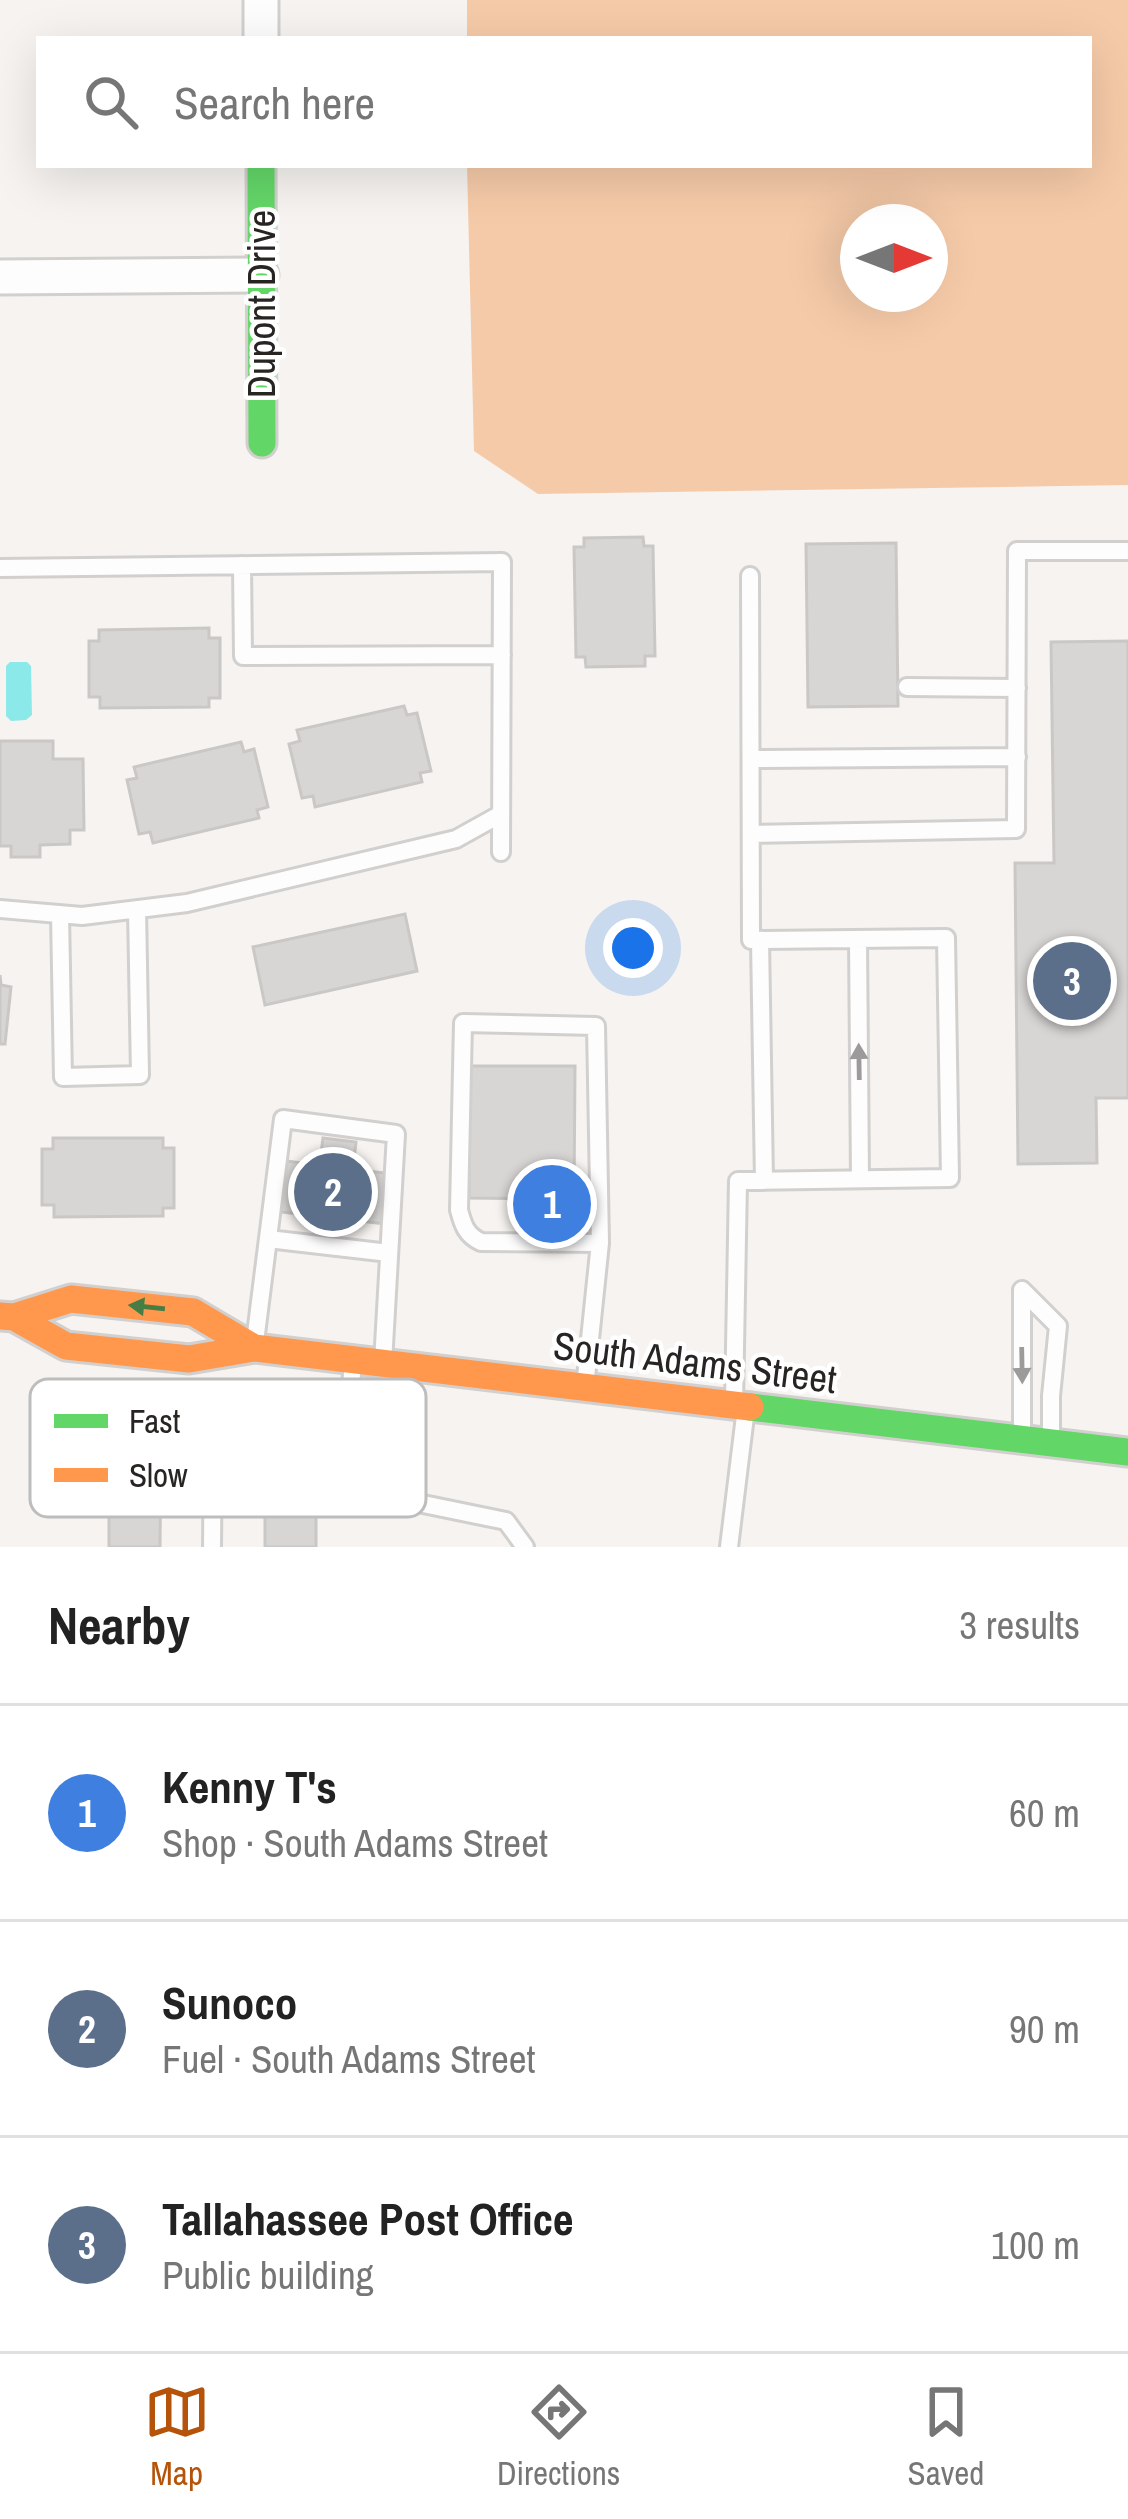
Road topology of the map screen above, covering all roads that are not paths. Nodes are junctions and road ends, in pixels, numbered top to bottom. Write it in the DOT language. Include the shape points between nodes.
graph roads {
  1 [pos="261,0"];
  2 [pos="261,36"];
  3 [pos="261,168"];
  4 [pos="261,275"];
  5 [pos="0,277"];
  6 [pos="262,443"];
  7 [pos="1128,551"];
  8 [pos="242,565"];
  9 [pos="0,568"];
  10 [pos="750,576"];
  11 [pos="502,655"];
  12 [pos="907,687"];
  13 [pos="1017,688"];
  14 [pos="1017,757"];
  15 [pos="751,759"];
  16 [pos="501,814"];
  17 [pos="751,834"];
  18 [pos="501,852"];
  19 [pos="0,909"];
  20 [pos="136,910"];
  21 [pos="60,914"];
  22 [pos="858,939"];
  23 [pos="755,940"];
  24 [pos="860,1179"];
  25 [pos="764,1180"];
  26 [pos="268,1238"];
  27 [pos="600,1243"];
  28 [pos="389,1253"];
  29 [pos="7,1317"];
  30 [pos="254,1348"];
  31 [pos="353,1360"];
  32 [pos="382,1364"];
  33 [pos="352,1379"];
  34 [pos="584,1388"];
  35 [pos="740,1406"];
  36 [pos="1022,1440"];
  37 [pos="1051,1443"];
  38 [pos="1128,1453"];
  39 [pos="426,1505"];
  40 [pos="212,1517"];
  41 [pos="212,1547"];
  42 [pos="524,1547"];
  43 [pos="730,1547"];
  1 -- 2 [label="street"];
  3 -- 4 [label="main road, Dupont Drive"];
  4 -- 5 [label="street"];
  4 -- 6 [label="main road, Dupont Drive"];
  7 -- 13 [label="lane" via="1017,551"];
  8 -- 9 [label="lane"];
  8 -- 11 [label="lane" via="243,656"];
  8 -- 11 [label="lane" via="502,562"];
  10 -- 15 [label="lane"];
  11 -- 16 [label="lane"];
  12 -- 13 [label="lane"];
  13 -- 14 [label="lane"];
  14 -- 15 [label="lane"];
  14 -- 17 [label="lane" via="1016,829"];
  15 -- 17 [label="lane"];
  16 -- 18 [label="lane"];
  16 -- 20 [label="lane" via="457,839"];
  17 -- 23 [label="lane"];
  19 -- 21 [label="lane"];
  20 -- 21 [label="lane"];
  20 -- 21 [label="lane" via="140,1075 63,1077"];
  22 -- 23 [label="lane"];
  24 -- 22 [label="lane, one-way"];
  22 -- 24 [label="lane" via="946,938 950,1178"];
  23 -- 25 [label="lane"];
  24 -- 25 [label="lane"];
  25 -- 35 [label="lane" via="738,1180"];
  26 -- 28 [label="lane"];
  26 -- 28 [label="lane" via="284,1119 396,1134"];
  26 -- 30 [label="lane"];
  27 -- 27 [label="lane" via="596,1027 463,1023 464,1228 482,1242"];
  27 -- 34 [label="lane"];
  28 -- 32 [label="lane"];
  29 -- 30 [label="main road, South Adams Street" via="66,1346 189,1359"];
  30 -- 29 [label="main road, South Adams Street, one-way" via="193,1312 71,1299"];
  30 -- 31 [label="main road, South Adams Street"];
  31 -- 32 [label="main road, South Adams Street"];
  31 -- 33 [label="lane"];
  32 -- 34 [label="main road, South Adams Street"];
  34 -- 35 [label="main road, South Adams Street"];
  35 -- 36 [label="main road, South Adams Street"];
  35 -- 43 [label="lane"];
  36 -- 37 [label="main road, South Adams Street"];
  37 -- 36 [label="lane, one-way" via="1058,1326 1022,1289"];
  37 -- 38 [label="main road, South Adams Street"];
  39 -- 42 [label="lane" via="506,1521"];
  40 -- 41 [label="lane"];
}
